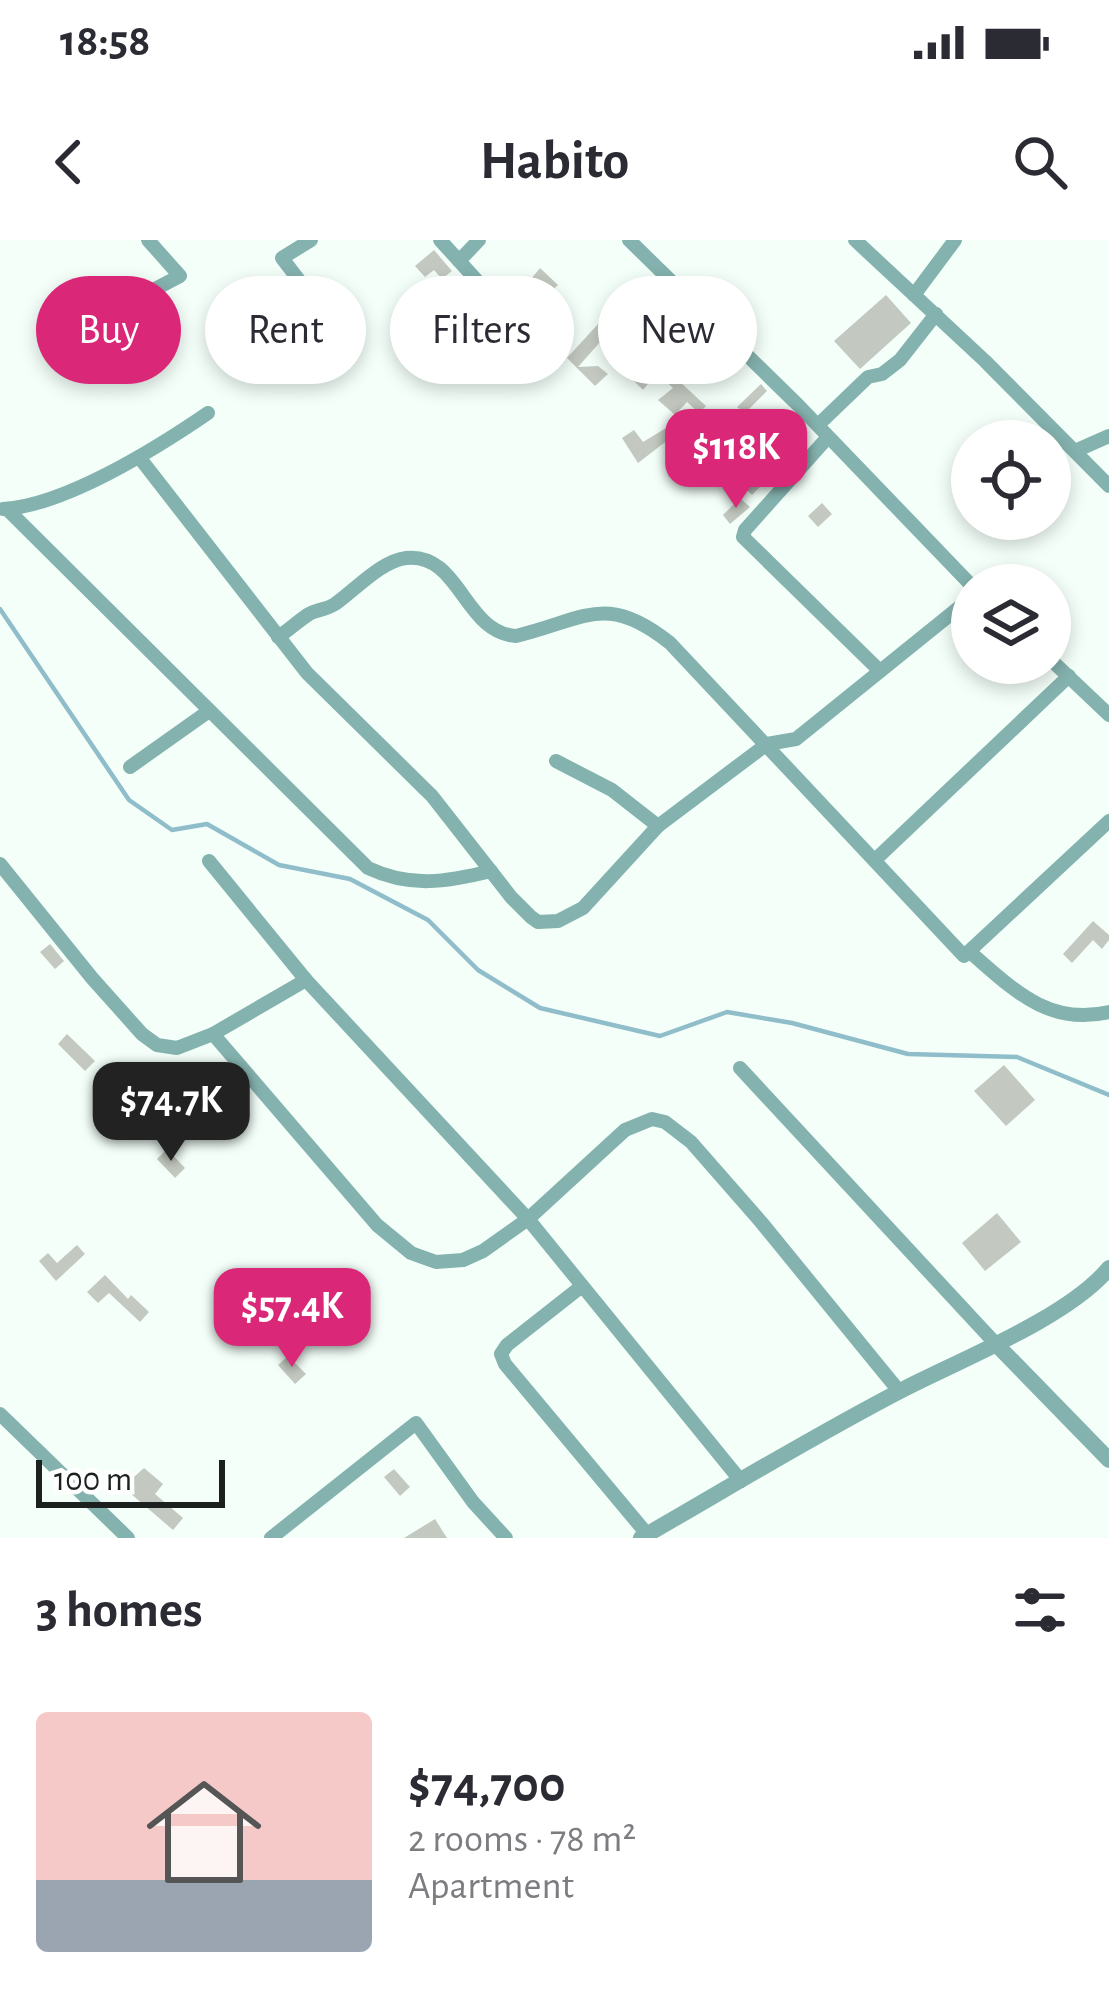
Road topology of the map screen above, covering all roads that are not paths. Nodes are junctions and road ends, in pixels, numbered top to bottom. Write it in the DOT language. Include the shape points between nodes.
graph roads {
  1 [pos="148,240"];
  2 [pos="311,240"];
  3 [pos="440,240"];
  4 [pos="479,240"];
  5 [pos="629,240"];
  6 [pos="855,240"];
  7 [pos="955,240"];
  8 [pos="459,261"];
  9 [pos="180,276"];
  10 [pos="295,276"];
  11 [pos="473,276"];
  12 [pos="914,295"];
  13 [pos="936,314"];
  14 [pos="208,413"];
  15 [pos="823,431"];
  16 [pos="1109,436"];
  17 [pos="1076,451"];
  18 [pos="139,457"];
  19 [pos="1109,487"];
  20 [pos="4,509"];
  21 [pos="951,564"];
  22 [pos="951,614"];
  23 [pos="278,637"];
  24 [pos="880,671"];
  25 [pos="1071,677"];
  26 [pos="1062,684"];
  27 [pos="209,711"];
  28 [pos="1109,715"];
  29 [pos="767,744"];
  30 [pos="556,761"];
  31 [pos="130,767"];
  32 [pos="1109,821"];
  33 [pos="658,826"];
  34 [pos="876,859"];
  35 [pos="209,861"];
  36 [pos="0,864"];
  37 [pos="491,872"];
  38 [pos="970,953"];
  39 [pos="306,980"];
  40 [pos="1109,1012"];
  41 [pos="213,1034"];
  42 [pos="740,1068"];
  43 [pos="528,1219"];
  44 [pos="1109,1268"];
  45 [pos="582,1286"];
  46 [pos="995,1343"];
  47 [pos="899,1391"];
  48 [pos="4,1425"];
  49 [pos="1109,1460"];
  50 [pos="741,1481"];
  51 [pos="644,1536"];
  52 [pos="128,1538"];
  53 [pos="271,1538"];
  54 [pos="506,1538"];
  1 -- 9 [label="street"];
  2 -- 10 [label="street" via="282,259"];
  3 -- 8 [label="street"];
  4 -- 8 [label="street"];
  5 -- 15 [label="street"];
  6 -- 12 [label="street"];
  7 -- 12 [label="street"];
  8 -- 11 [label="street"];
  12 -- 13 [label="street"];
  13 -- 15 [label="street" via="900,360 868,377"];
  13 -- 17 [label="street"];
  14 -- 18 [label="street"];
  15 -- 21 [label="street"];
  15 -- 24 [label="street" via="743,537"];
  16 -- 17 [label="street"];
  17 -- 19 [label="street"];
  18 -- 20 [label="street"];
  18 -- 23 [label="street"];
  20 -- 27 [label="street"];
  22 -- 24 [label="street"];
  23 -- 29 [label="street" via="392,563 421,558 502,635 609,613 641,621"];
  23 -- 37 [label="street" via="432,796"];
  24 -- 29 [label="street" via="796,739"];
  25 -- 28 [label="street"];
  26 -- 34 [label="street"];
  27 -- 31 [label="street"];
  27 -- 37 [label="street" via="368,868 422,883"];
  29 -- 33 [label="street"];
  29 -- 34 [label="street"];
  30 -- 33 [label="street" via="613,790"];
  32 -- 38 [label="street"];
  33 -- 37 [label="street" via="583,908 558,921 531,917"];
  34 -- 38 [label="street" via="958,953"];
  35 -- 39 [label="street"];
  36 -- 41 [label="street" via="151,1042 177,1048"];
  38 -- 40 [label="street" via="1031,1004 1083,1018"];
  39 -- 41 [label="street"];
  39 -- 43 [label="street"];
  41 -- 43 [label="street" via="377,1225 411,1253 463,1260"];
  42 -- 46 [label="street"];
  43 -- 45 [label="street"];
  43 -- 47 [label="street" via="625,1130 665,1122 761,1222"];
  44 -- 46 [label="street"];
  45 -- 50 [label="street"];
  45 -- 51 [label="street" via="501,1354"];
  46 -- 47 [label="street"];
  46 -- 49 [label="street"];
  47 -- 50 [label="street"];
  48 -- 52 [label="street"];
  50 -- 51 [label="street"];
  53 -- 54 [label="street" via="416,1423"];
}
